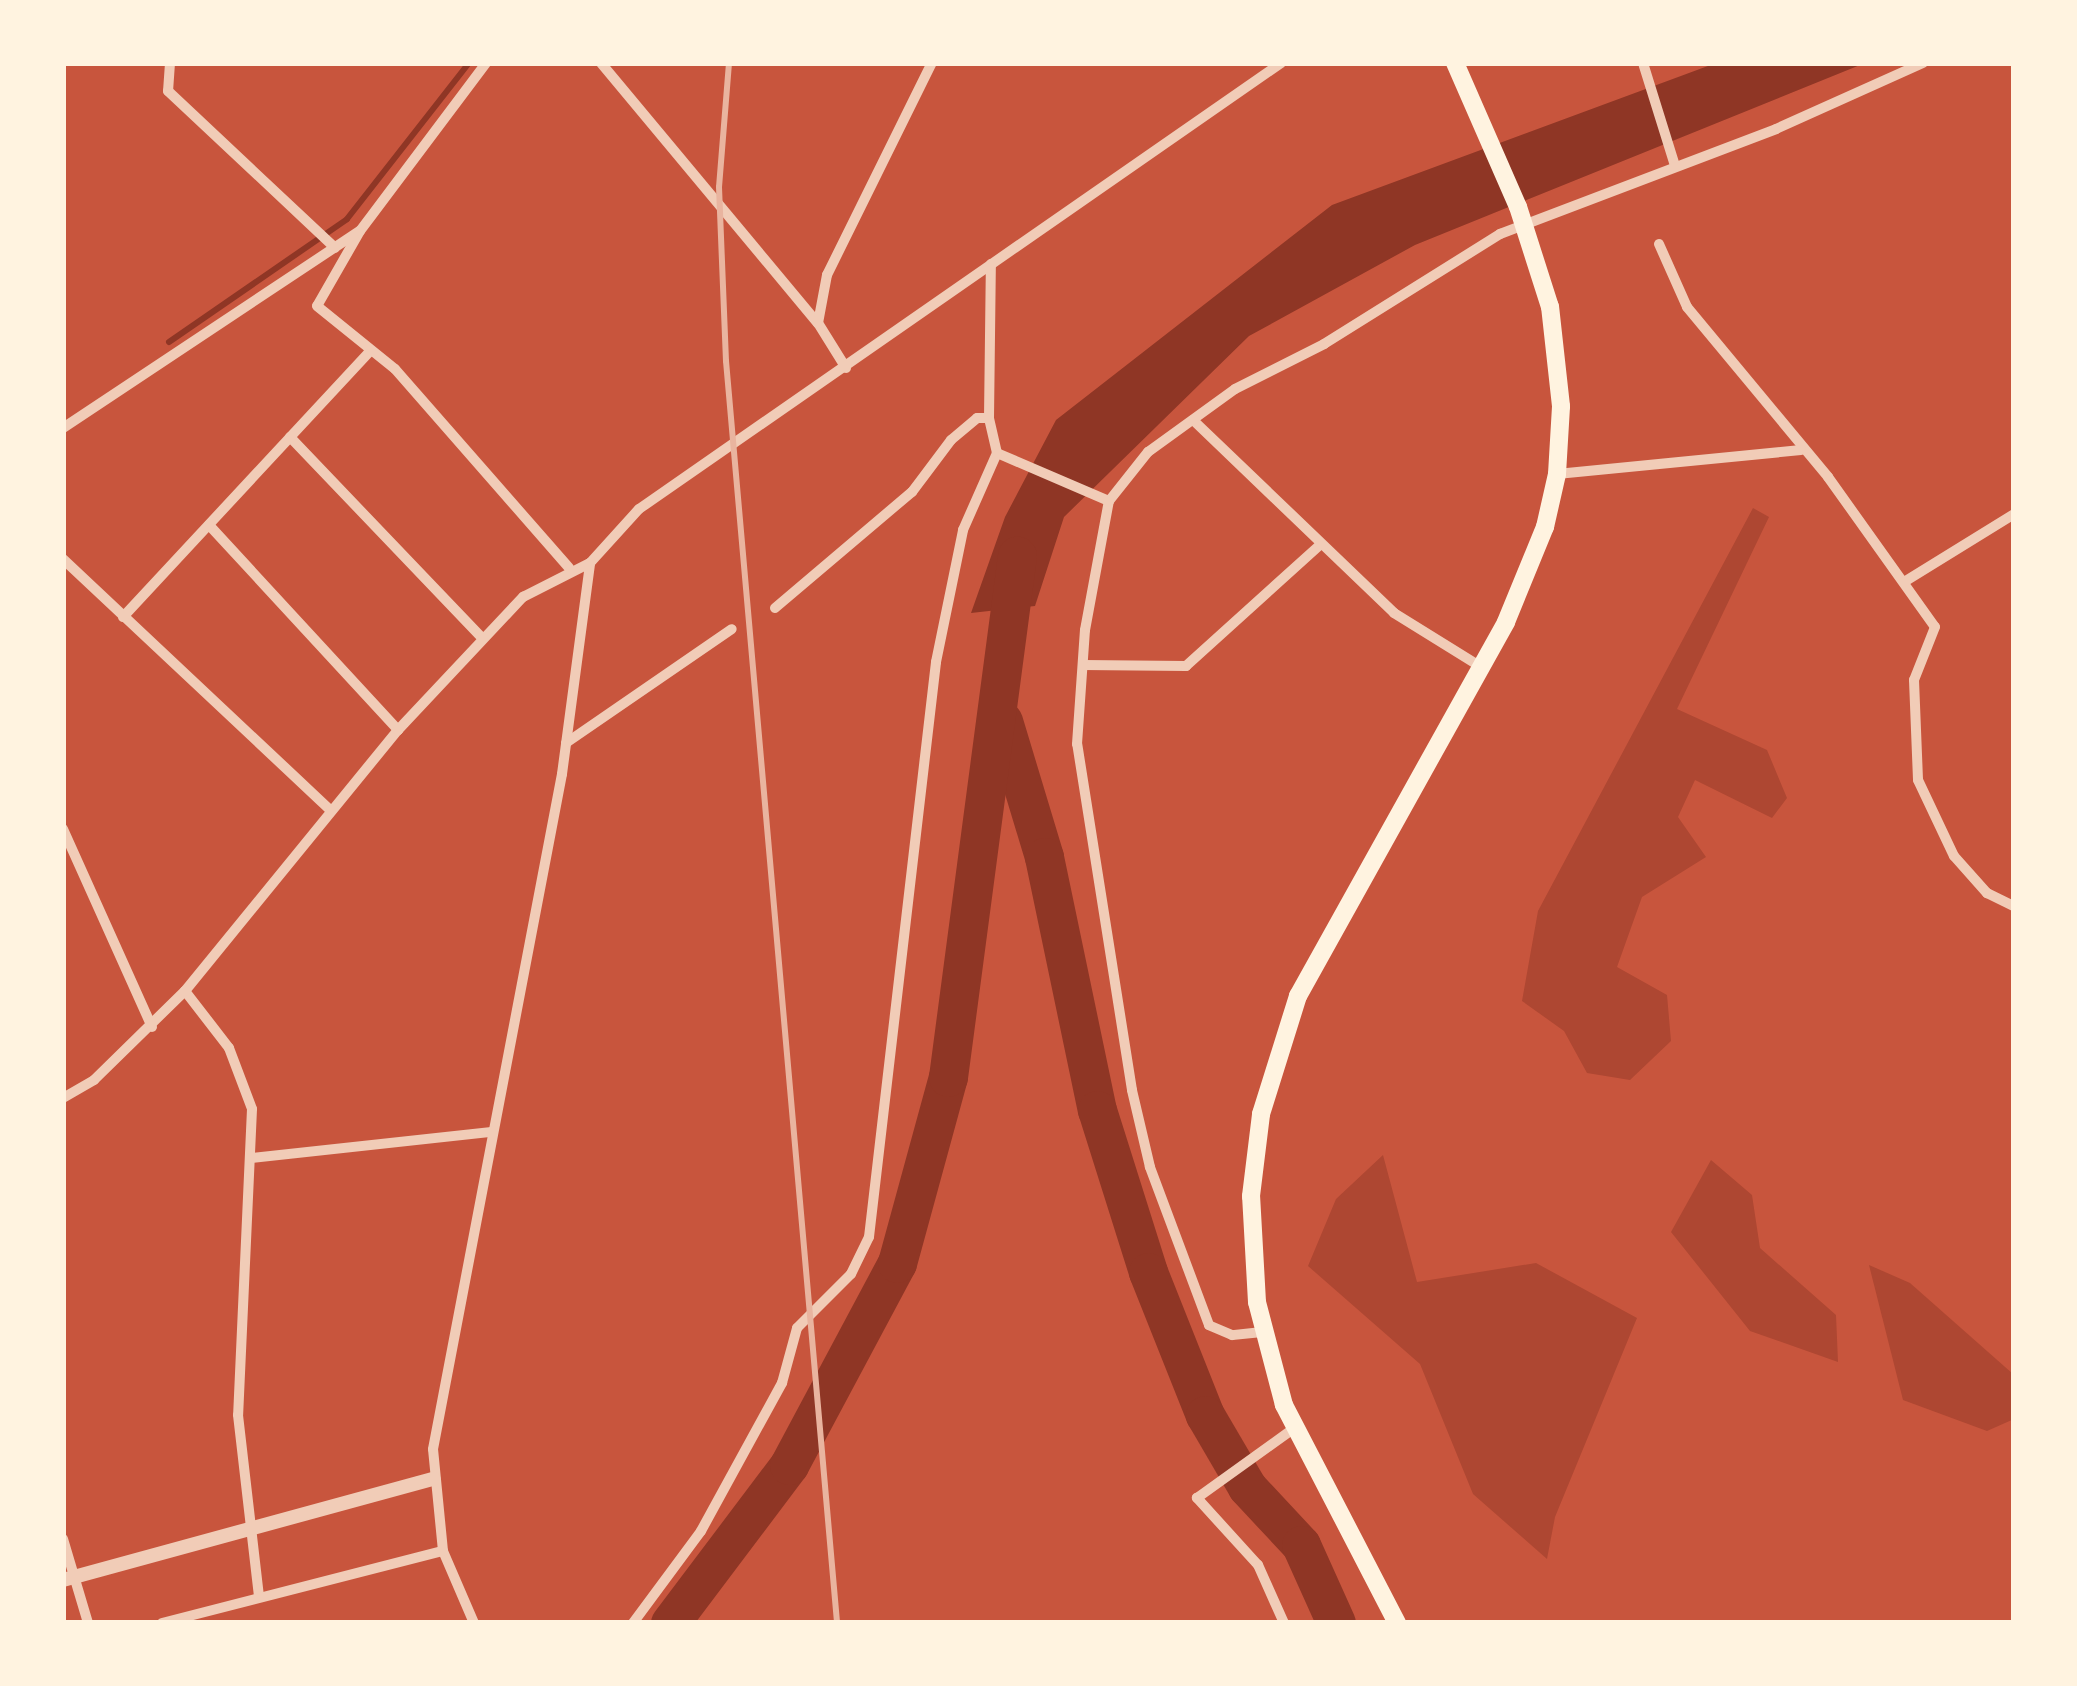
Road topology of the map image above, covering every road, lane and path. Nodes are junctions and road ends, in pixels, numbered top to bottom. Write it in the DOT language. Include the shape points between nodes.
graph roads {
  1 [pos="170,63"];
  2 [pos="486,63"];
  3 [pos="932,63"];
  4 [pos="1257,63"];
  5 [pos="1281,63"];
  6 [pos="1455,63"];
  7 [pos="1923,63"];
  8 [pos="603,64"];
  9 [pos="1644,66"];
  10 [pos="1269,72"];
  11 [pos="1674,161"];
  12 [pos="1521,215"];
  13 [pos="360,231"];
  14 [pos="1659,244"];
  15 [pos="335,248"];
  16 [pos="991,264"];
  17 [pos="818,323"];
  18 [pos="371,350"];
  19 [pos="846,368"];
  20 [pos="989,418"];
  21 [pos="1193,420"];
  22 [pos="63,428"];
  23 [pos="290,437"];
  24 [pos="1801,450"];
  25 [pos="1003,455"];
  26 [pos="1557,474"];
  27 [pos="1103,499"];
  28 [pos="2014,514"];
  29 [pos="209,525"];
  30 [pos="1320,545"];
  31 [pos="63,559"];
  32 [pos="590,562"];
  33 [pos="568,568"];
  34 [pos="1904,582"];
  35 [pos="775,608"];
  36 [pos="123,617"];
  37 [pos="732,629"];
  38 [pos="480,636"];
  39 [pos="1083,665"];
  40 [pos="1481,667"];
  41 [pos="398,730"];
  42 [pos="566,743"];
  43 [pos="330,811"];
  44 [pos="63,829"];
  45 [pos="2014,906"];
  46 [pos="185,992"];
  47 [pos="152,1028"];
  48 [pos="63,1098"];
  49 [pos="492,1132"];
  50 [pos="250,1158"];
  51 [pos="1262,1332"];
  52 [pos="1293,1429"];
  53 [pos="433,1479"];
  54 [pos="246,1526"];
  55 [pos="63,1539"];
  56 [pos="443,1551"];
  57 [pos="69,1578"];
  58 [pos="259,1597"];
  59 [pos="88,1623"];
  60 [pos="162,1623"];
  61 [pos="474,1623"];
  62 [pos="633,1623"];
  63 [pos="1284,1623"];
  64 [pos="1397,1623"];
  1 -- 15 [label="street" via="168,91"];
  2 -- 13 [label="street"];
  3 -- 17 [label="street" via="827,275"];
  4 -- 10 [label="street"];
  5 -- 10 [label="street"];
  6 -- 12 [label="highway"];
  7 -- 11 [label="street"];
  8 -- 17 [label="street"];
  9 -- 11 [label="street"];
  10 -- 16 [label="street"];
  11 -- 12 [label="street"];
  12 -- 21 [label="street"];
  12 -- 26 [label="highway" via="1558,351"];
  13 -- 15 [label="street"];
  13 -- 18 [label="street" via="317,306"];
  14 -- 24 [label="street" via="1687,307"];
  15 -- 22 [label="street"];
  16 -- 19 [label="street"];
  16 -- 20 [label="street"];
  17 -- 19 [label="street"];
  18 -- 23 [label="street"];
  18 -- 33 [label="street"];
  19 -- 32 [label="street" via="639,509"];
  20 -- 25 [label="street"];
  20 -- 35 [label="street" via="977,418 951,440 912,492"];
  21 -- 27 [label="street"];
  21 -- 30 [label="street"];
  23 -- 29 [label="street"];
  23 -- 38 [label="street"];
  24 -- 26 [label="street"];
  24 -- 34 [label="street"];
  25 -- 27 [label="street"];
  25 -- 62 [label="street" via="963,530 939,642 869,1238 851,1274 797,1328 782,1383 701,1531"];
  26 -- 40 [label="highway" via="1528,577"];
  27 -- 39 [label="street"];
  28 -- 34 [label="street"];
  29 -- 36 [label="street"];
  29 -- 41 [label="street"];
  30 -- 39 [label="street" via="1186,666"];
  30 -- 40 [label="street" via="1394,613"];
  31 -- 36 [label="street"];
  32 -- 33 [label="street"];
  32 -- 42 [label="street"];
  33 -- 38 [label="street"];
  34 -- 45 [label="street" via="1935,627 1914,680 1918,780 1954,856 1987,892"];
  36 -- 43 [label="street"];
  37 -- 42 [label="street"];
  38 -- 41 [label="street"];
  39 -- 51 [label="street" via="1083,812 1150,1167 1209,1325 1232,1335"];
  40 -- 51 [label="highway" via="1318,954 1280,1046 1251,1196"];
  41 -- 43 [label="street"];
  42 -- 49 [label="street"];
  43 -- 46 [label="street"];
  44 -- 47 [label="street"];
  46 -- 47 [label="street"];
  46 -- 50 [label="street" via="230,1048 244,1081"];
  47 -- 48 [label="street"];
  49 -- 50 [label="street"];
  49 -- 53 [label="street"];
  50 -- 54 [label="street" via="238,1414"];
  51 -- 52 [label="highway"];
  52 -- 63 [label="street" via="1197,1498 1258,1565"];
  52 -- 64 [label="highway"];
  53 -- 54 [label="street"];
  53 -- 56 [label="street"];
  54 -- 57 [label="street"];
  54 -- 58 [label="street"];
  55 -- 57 [label="street"];
  56 -- 58 [label="street"];
  56 -- 61 [label="street"];
  57 -- 59 [label="street"];
  58 -- 60 [label="street"];
}
